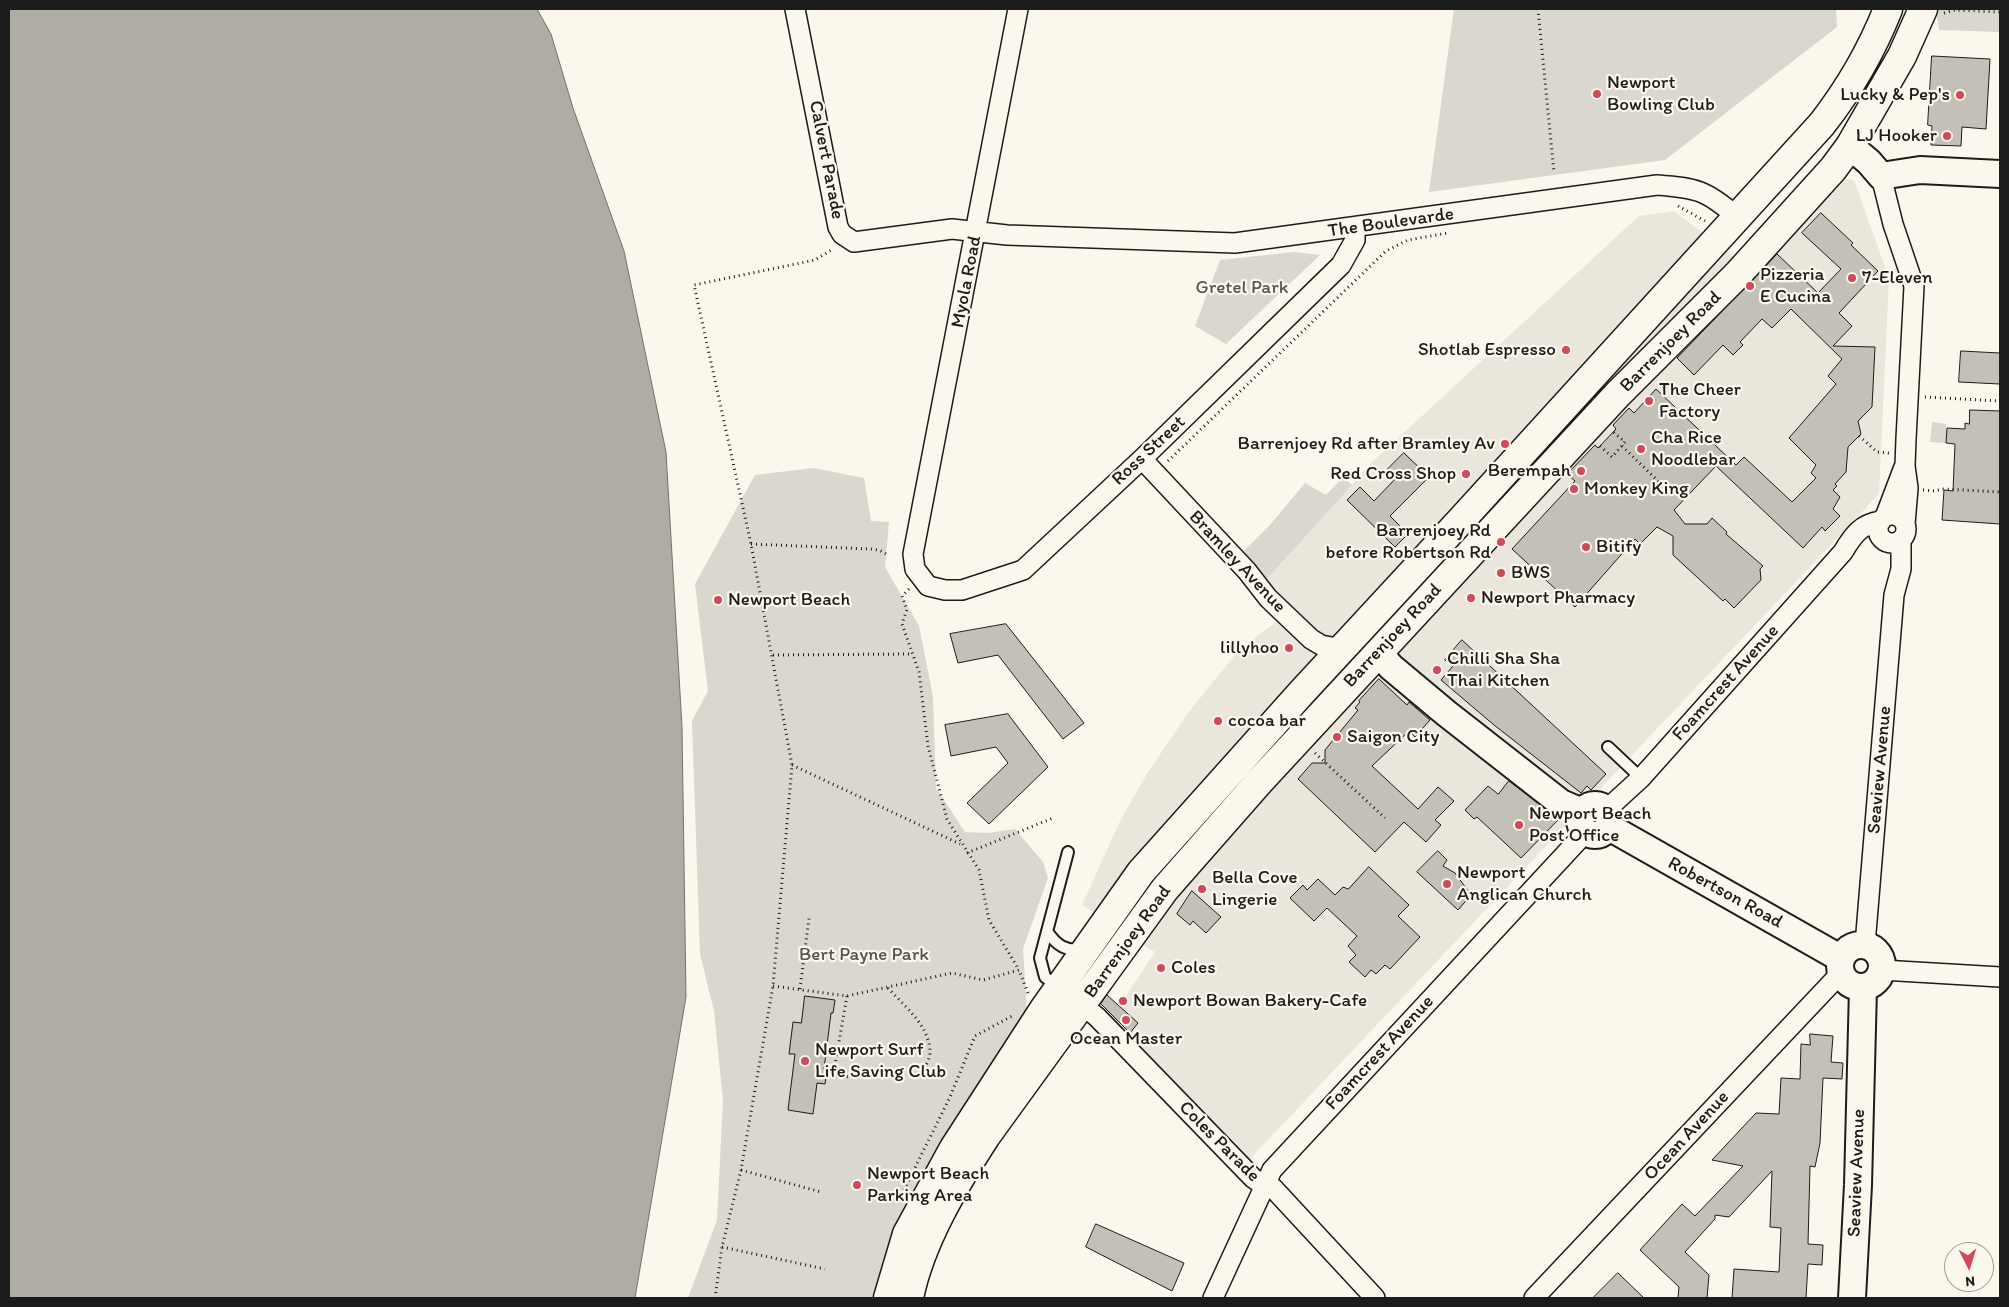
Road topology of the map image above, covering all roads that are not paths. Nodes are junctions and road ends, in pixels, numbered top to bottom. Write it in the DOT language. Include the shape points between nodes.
graph roads {
  1 [pos="795,9"];
  2 [pos="1018,9"];
  3 [pos="1888,9"];
  4 [pos="1932,12"];
  5 [pos="1822,124"];
  6 [pos="1850,146"];
  7 [pos="2000,174"];
  8 [pos="1882,176"];
  9 [pos="1736,217"];
  10 [pos="1787,221"];
  11 [pos="1355,228"];
  12 [pos="977,232"];
  13 [pos="1738,274"];
  14 [pos="1142,459"];
  15 [pos="1890,530"];
  16 [pos="923,581"];
  17 [pos="1342,649"];
  18 [pos="1378,652"];
  19 [pos="1608,747"];
  20 [pos="1641,778"];
  21 [pos="1596,821"];
  22 [pos="1068,852"];
  23 [pos="1047,931"];
  24 [pos="1864,945"];
  25 [pos="1086,948"];
  26 [pos="1840,966"];
  27 [pos="1882,970"];
  28 [pos="2000,977"];
  29 [pos="1059,988"];
  30 [pos="1863,988"];
  31 [pos="1084,1004"];
  32 [pos="1263,1186"];
  33 [pos="888,1298"];
  34 [pos="909,1298"];
  35 [pos="1213,1298"];
  36 [pos="1375,1298"];
  37 [pos="1534,1298"];
  38 [pos="1852,1298"];
  1 -- 12 [label="street, Calvert Parade" via="836,218 842,234 848,240 860,242 952,229"];
  2 -- 12 [label="street, Myola Road"];
  3 -- 5 [label="main road, Barrenjoey Road" via="1859,72"];
  4 -- 6 [label="main road, Barrenjoey Road" via="1902,56"];
  5 -- 6 [label="main road"];
  5 -- 9 [label="main road, Barrenjoey Road"];
  6 -- 8 [label="street"];
  6 -- 10 [label="main road, Barrenjoey Road"];
  7 -- 8 [label="street" via="1920,170"];
  8 -- 15 [label="street, Seaview Avenue" via="1914,286 1905,466 1908,488"];
  9 -- 10 [label="main road" via="1756,223"];
  9 -- 11 [label="street, The Boulevarde" via="1706,193 1657,185"];
  9 -- 13 [label="main road" via="1742,233"];
  9 -- 17 [label="main road, Barrenjoey Road"];
  10 -- 13 [label="main road, Barrenjoey Road"];
  11 -- 12 [label="street, The Boulevarde" via="1235,244"];
  11 -- 14 [label="street, Ross Street" via="1355,240 1341,265"];
  12 -- 16 [label="street, Myola Road" via="913,554 915,569"];
  13 -- 18 [label="main road, Barrenjoey Road" via="1618,394"];
  14 -- 16 [label="street, Ross Street" via="1023,570 962,590 935,589"];
  14 -- 17 [label="street, Bramley Avenue" via="1247,571 1268,598 1311,639 1321,645"];
  15 -- 20 [label="street, Foamcrest Avenue" via="1862,526 1843,552"];
  15 -- 24 [label="street, Seaview Avenue" via="1890,571 1894,595"];
  17 -- 25 [label="main road, Barrenjoey Road" via="1141,872"];
  18 -- 21 [label="street, Robertson Road" via="1446,713 1561,803"];
  18 -- 31 [label="main road, Barrenjoey Road" via="1165,889"];
  19 -- 20 [label="lane"];
  20 -- 21 [label="street, Foamcrest Avenue"];
  21 -- 26 [label="street, Robertson Road"];
  21 -- 32 [label="street, Foamcrest Avenue" via="1272,1170"];
  22 -- 23 [label="lane"];
  23 -- 25 [label="lane" via="1062,947 1072,951"];
  23 -- 29 [label="lane" via="1040,958 1041,968 1045,977"];
  24 -- 26 [label="street" via="1850,947"];
  24 -- 27 [label="street" via="1879,954"];
  25 -- 29 [label="main road, Barrenjoey Road"];
  26 -- 30 [label="street" via="1846,982"];
  26 -- 37 [label="street, Ocean Avenue"];
  27 -- 28 [label="street"];
  27 -- 30 [label="street" via="1876,982"];
  29 -- 31 [label="street, Coles Parade"];
  29 -- 33 [label="main road, Barrenjoey Road" via="954,1148 907,1234"];
  30 -- 38 [label="street, Seaview Avenue"];
  31 -- 32 [label="street, Coles Parade"];
  31 -- 34 [label="main road, Barrenjoey Road" via="962,1173 920,1259"];
  32 -- 35 [label="street, Foamcrest Avenue"];
  32 -- 36 [label="street, Coles Parade" via="1273,1188"];
}
